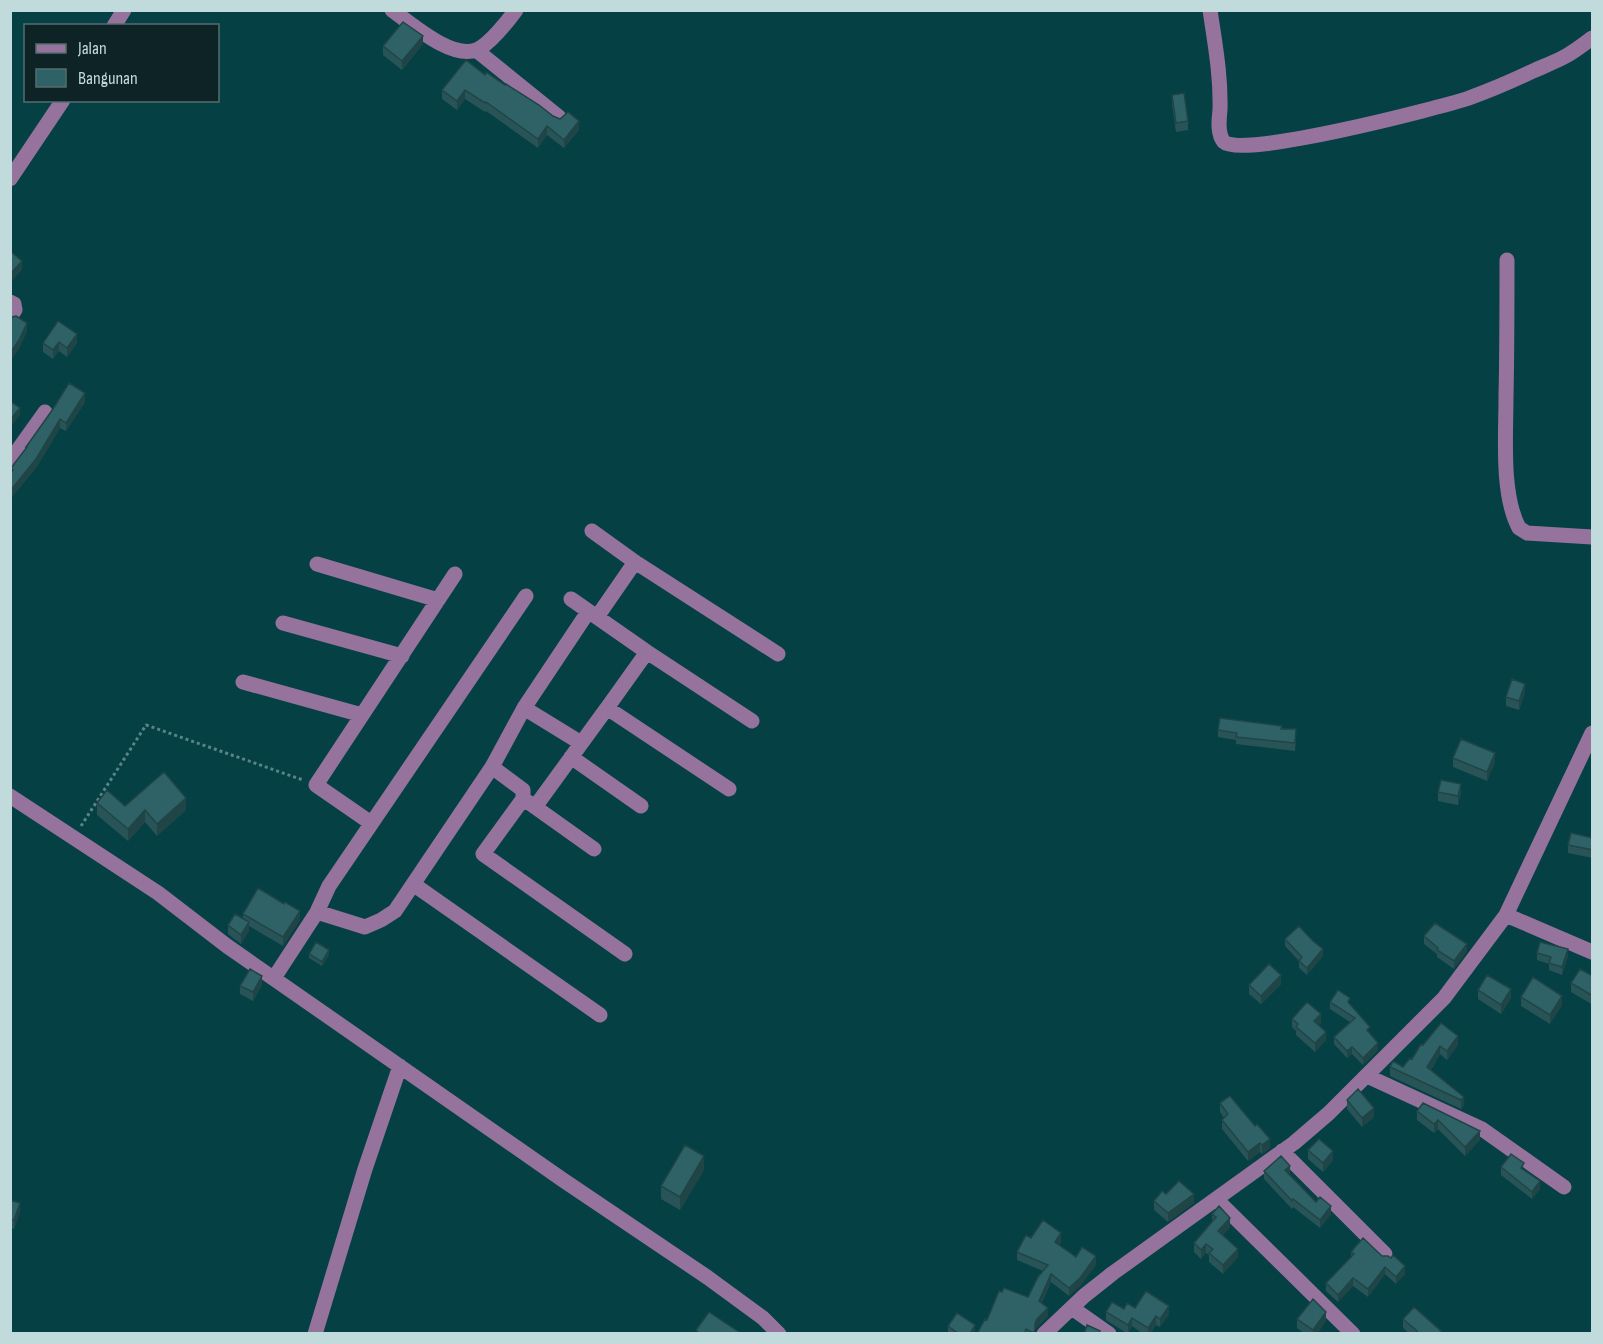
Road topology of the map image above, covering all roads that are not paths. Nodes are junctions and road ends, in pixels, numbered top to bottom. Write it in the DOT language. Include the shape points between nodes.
graph roads {
  1 [pos="124,10"];
  2 [pos="392,10"];
  3 [pos="516,10"];
  4 [pos="1210,10"];
  5 [pos="115,24"];
  6 [pos="1593,38"];
  7 [pos="476,50"];
  8 [pos="62,102"];
  9 [pos="559,117"];
  10 [pos="10,179"];
  11 [pos="1507,260"];
  12 [pos="10,302"];
  13 [pos="10,317"];
  14 [pos="45,412"];
  15 [pos="10,461"];
  16 [pos="592,531"];
  17 [pos="1593,537"];
  18 [pos="635,562"];
  19 [pos="317,564"];
  20 [pos="455,574"];
  21 [pos="526,596"];
  22 [pos="571,599"];
  23 [pos="438,600"];
  24 [pos="593,615"];
  25 [pos="283,623"];
  26 [pos="647,652"];
  27 [pos="778,654"];
  28 [pos="402,656"];
  29 [pos="243,682"];
  30 [pos="524,708"];
  31 [pos="607,708"];
  32 [pos="362,715"];
  33 [pos="752,721"];
  34 [pos="1593,733"];
  35 [pos="581,743"];
  36 [pos="571,757"];
  37 [pos="492,767"];
  38 [pos="729,789"];
  39 [pos="10,796"];
  40 [pos="529,803"];
  41 [pos="641,806"];
  42 [pos="370,823"];
  43 [pos="594,849"];
  44 [pos="413,884"];
  45 [pos="316,912"];
  46 [pos="1506,915"];
  47 [pos="1593,952"];
  48 [pos="625,954"];
  49 [pos="274,978"];
  50 [pos="600,1015"];
  51 [pos="400,1066"];
  52 [pos="1367,1076"];
  53 [pos="1282,1151"];
  54 [pos="1564,1187"];
  55 [pos="1216,1198"];
  56 [pos="1385,1254"];
  57 [pos="1072,1308"];
  58 [pos="315,1334"];
  59 [pos="779,1334"];
  60 [pos="1044,1334"];
  61 [pos="1109,1334"];
  62 [pos="1353,1334"];
  1 -- 5 [label="street"];
  2 -- 7 [label="street" via="440,44 459,51"];
  3 -- 7 [label="street" via="497,34"];
  4 -- 6 [label="street" via="1219,65 1219,124 1224,142 1232,146 1364,126 1469,98 1567,56"];
  7 -- 9 [label="street"];
  8 -- 10 [label="street"];
  11 -- 17 [label="street" via="1506,445 1511,508 1519,528 1527,533"];
  12 -- 13 [label="street" via="15,310"];
  14 -- 15 [label="street"];
  16 -- 18 [label="street"];
  18 -- 24 [label="street"];
  18 -- 27 [label="street"];
  19 -- 23 [label="street"];
  20 -- 23 [label="street"];
  21 -- 42 [label="street"];
  22 -- 24 [label="street"];
  23 -- 28 [label="street"];
  24 -- 26 [label="street"];
  24 -- 30 [label="street"];
  25 -- 28 [label="street"];
  26 -- 31 [label="street"];
  26 -- 33 [label="street"];
  28 -- 32 [label="street"];
  29 -- 32 [label="street"];
  30 -- 35 [label="street"];
  30 -- 37 [label="street"];
  31 -- 35 [label="street"];
  31 -- 38 [label="street"];
  32 -- 42 [label="street" via="316,785"];
  34 -- 46 [label="street"];
  35 -- 36 [label="street"];
  36 -- 40 [label="street"];
  36 -- 41 [label="street"];
  37 -- 40 [label="street" via="523,790"];
  37 -- 44 [label="street"];
  39 -- 49 [label="street" via="158,893"];
  40 -- 43 [label="street"];
  40 -- 48 [label="street" via="483,854"];
  42 -- 45 [label="street"];
  44 -- 45 [label="street" via="395,911 365,927"];
  44 -- 50 [label="street"];
  45 -- 49 [label="street"];
  46 -- 47 [label="street"];
  46 -- 52 [label="street" via="1444,998"];
  49 -- 51 [label="street"];
  51 -- 58 [label="street"];
  51 -- 59 [label="street" via="707,1277"];
  52 -- 53 [label="street"];
  52 -- 54 [label="street" via="1482,1129"];
  53 -- 55 [label="street"];
  53 -- 56 [label="street"];
  55 -- 57 [label="street"];
  55 -- 62 [label="street"];
  57 -- 60 [label="street"];
  57 -- 61 [label="street"];
}
